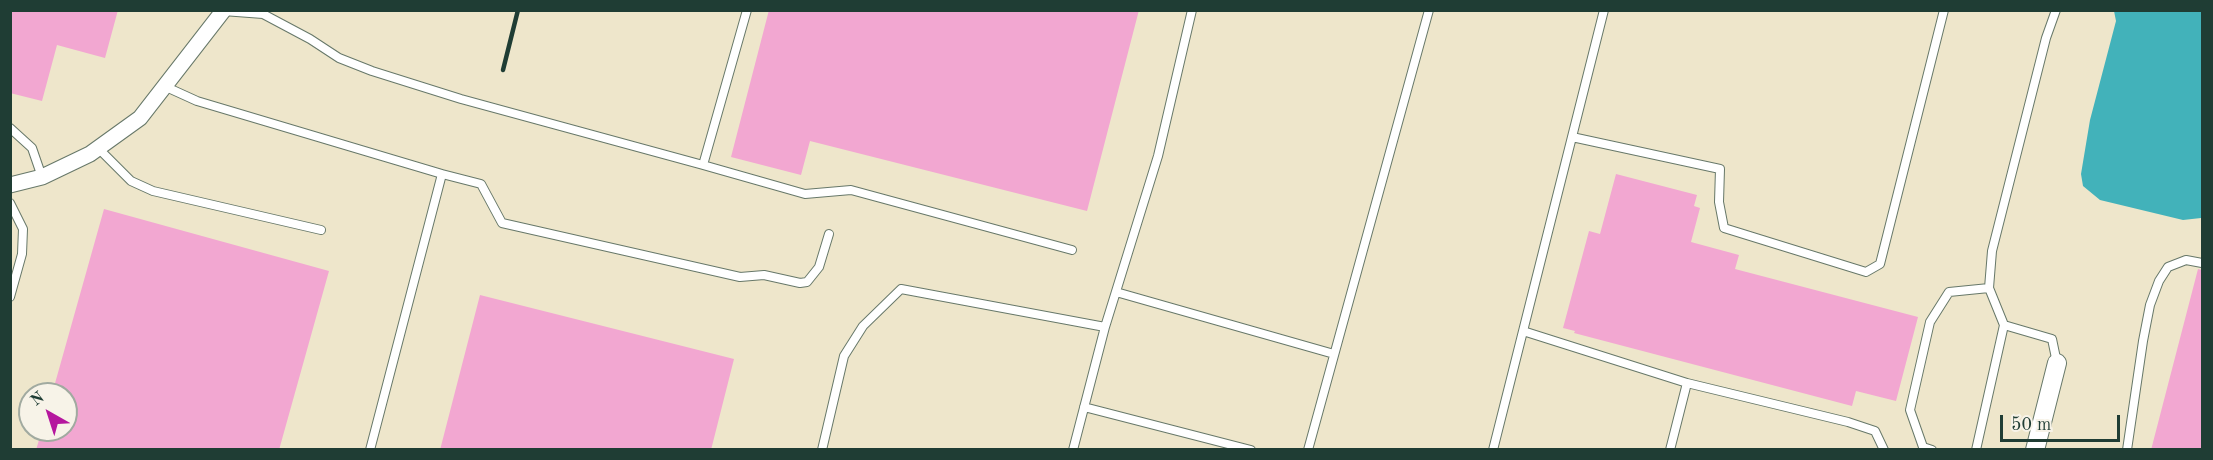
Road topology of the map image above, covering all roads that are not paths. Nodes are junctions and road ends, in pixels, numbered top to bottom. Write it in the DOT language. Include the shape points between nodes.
graph roads {
  1 [pos="747,10"];
  2 [pos="1192,10"];
  3 [pos="1429,10"];
  4 [pos="1604,10"];
  5 [pos="1944,10"];
  6 [pos="2056,10"];
  7 [pos="223,11"];
  8 [pos="164,86"];
  9 [pos="10,128"];
  10 [pos="1572,137"];
  11 [pos="98,148"];
  12 [pos="703,165"];
  13 [pos="442,174"];
  14 [pos="42,177"];
  15 [pos="10,185"];
  16 [pos="10,203"];
  17 [pos="321,230"];
  18 [pos="829,234"];
  19 [pos="1072,250"];
  20 [pos="2202,263"];
  21 [pos="1989,288"];
  22 [pos="1116,292"];
  23 [pos="10,297"];
  24 [pos="2004,325"];
  25 [pos="1105,327"];
  26 [pos="1523,331"];
  27 [pos="1334,354"];
  28 [pos="2057,363"];
  29 [pos="1687,383"];
  30 [pos="1084,407"];
  31 [pos="370,450"];
  32 [pos="822,450"];
  33 [pos="1073,450"];
  34 [pos="1251,450"];
  35 [pos="1308,450"];
  36 [pos="1493,450"];
  37 [pos="1670,450"];
  38 [pos="1884,450"];
  39 [pos="1932,450"];
  40 [pos="1976,450"];
  41 [pos="2035,450"];
  42 [pos="2127,450"];
  1 -- 12 [label="lane"];
  2 -- 22 [label="lane" via="1158,156"];
  3 -- 27 [label="lane"];
  4 -- 10 [label="lane"];
  5 -- 10 [label="lane" via="1880,264 1866,272 1724,228 1719,169"];
  6 -- 21 [label="lane" via="1992,251"];
  7 -- 8 [label="street"];
  7 -- 12 [label="lane" via="263,14 339,58 402,81"];
  8 -- 11 [label="street" via="140,118"];
  8 -- 13 [label="lane" via="196,101"];
  9 -- 14 [label="lane" via="32,148"];
  10 -- 26 [label="lane"];
  11 -- 14 [label="street"];
  11 -- 17 [label="lane" via="131,181 153,191"];
  12 -- 19 [label="lane" via="804,194 851,190"];
  13 -- 18 [label="lane" via="481,184 502,223 740,277 764,274 807,282 819,267"];
  13 -- 31 [label="lane"];
  14 -- 15 [label="street"];
  16 -- 23 [label="lane" via="23,229 22,254"];
  20 -- 42 [label="lane" via="2186,260 2168,267 2159,282 2143,341"];
  21 -- 24 [label="lane"];
  21 -- 39 [label="lane" via="1949,292 1930,322 1910,410 1923,447"];
  22 -- 25 [label="lane"];
  22 -- 27 [label="lane"];
  24 -- 28 [label="lane" via="2052,339"];
  24 -- 40 [label="lane"];
  25 -- 30 [label="lane"];
  25 -- 32 [label="lane" via="901,289 863,326 844,356"];
  26 -- 29 [label="lane"];
  26 -- 36 [label="lane"];
  27 -- 35 [label="lane"];
  28 -- 41 [label="street"];
  29 -- 37 [label="lane"];
  29 -- 38 [label="lane" via="1875,431"];
  30 -- 33 [label="lane"];
  30 -- 34 [label="lane"];
}
